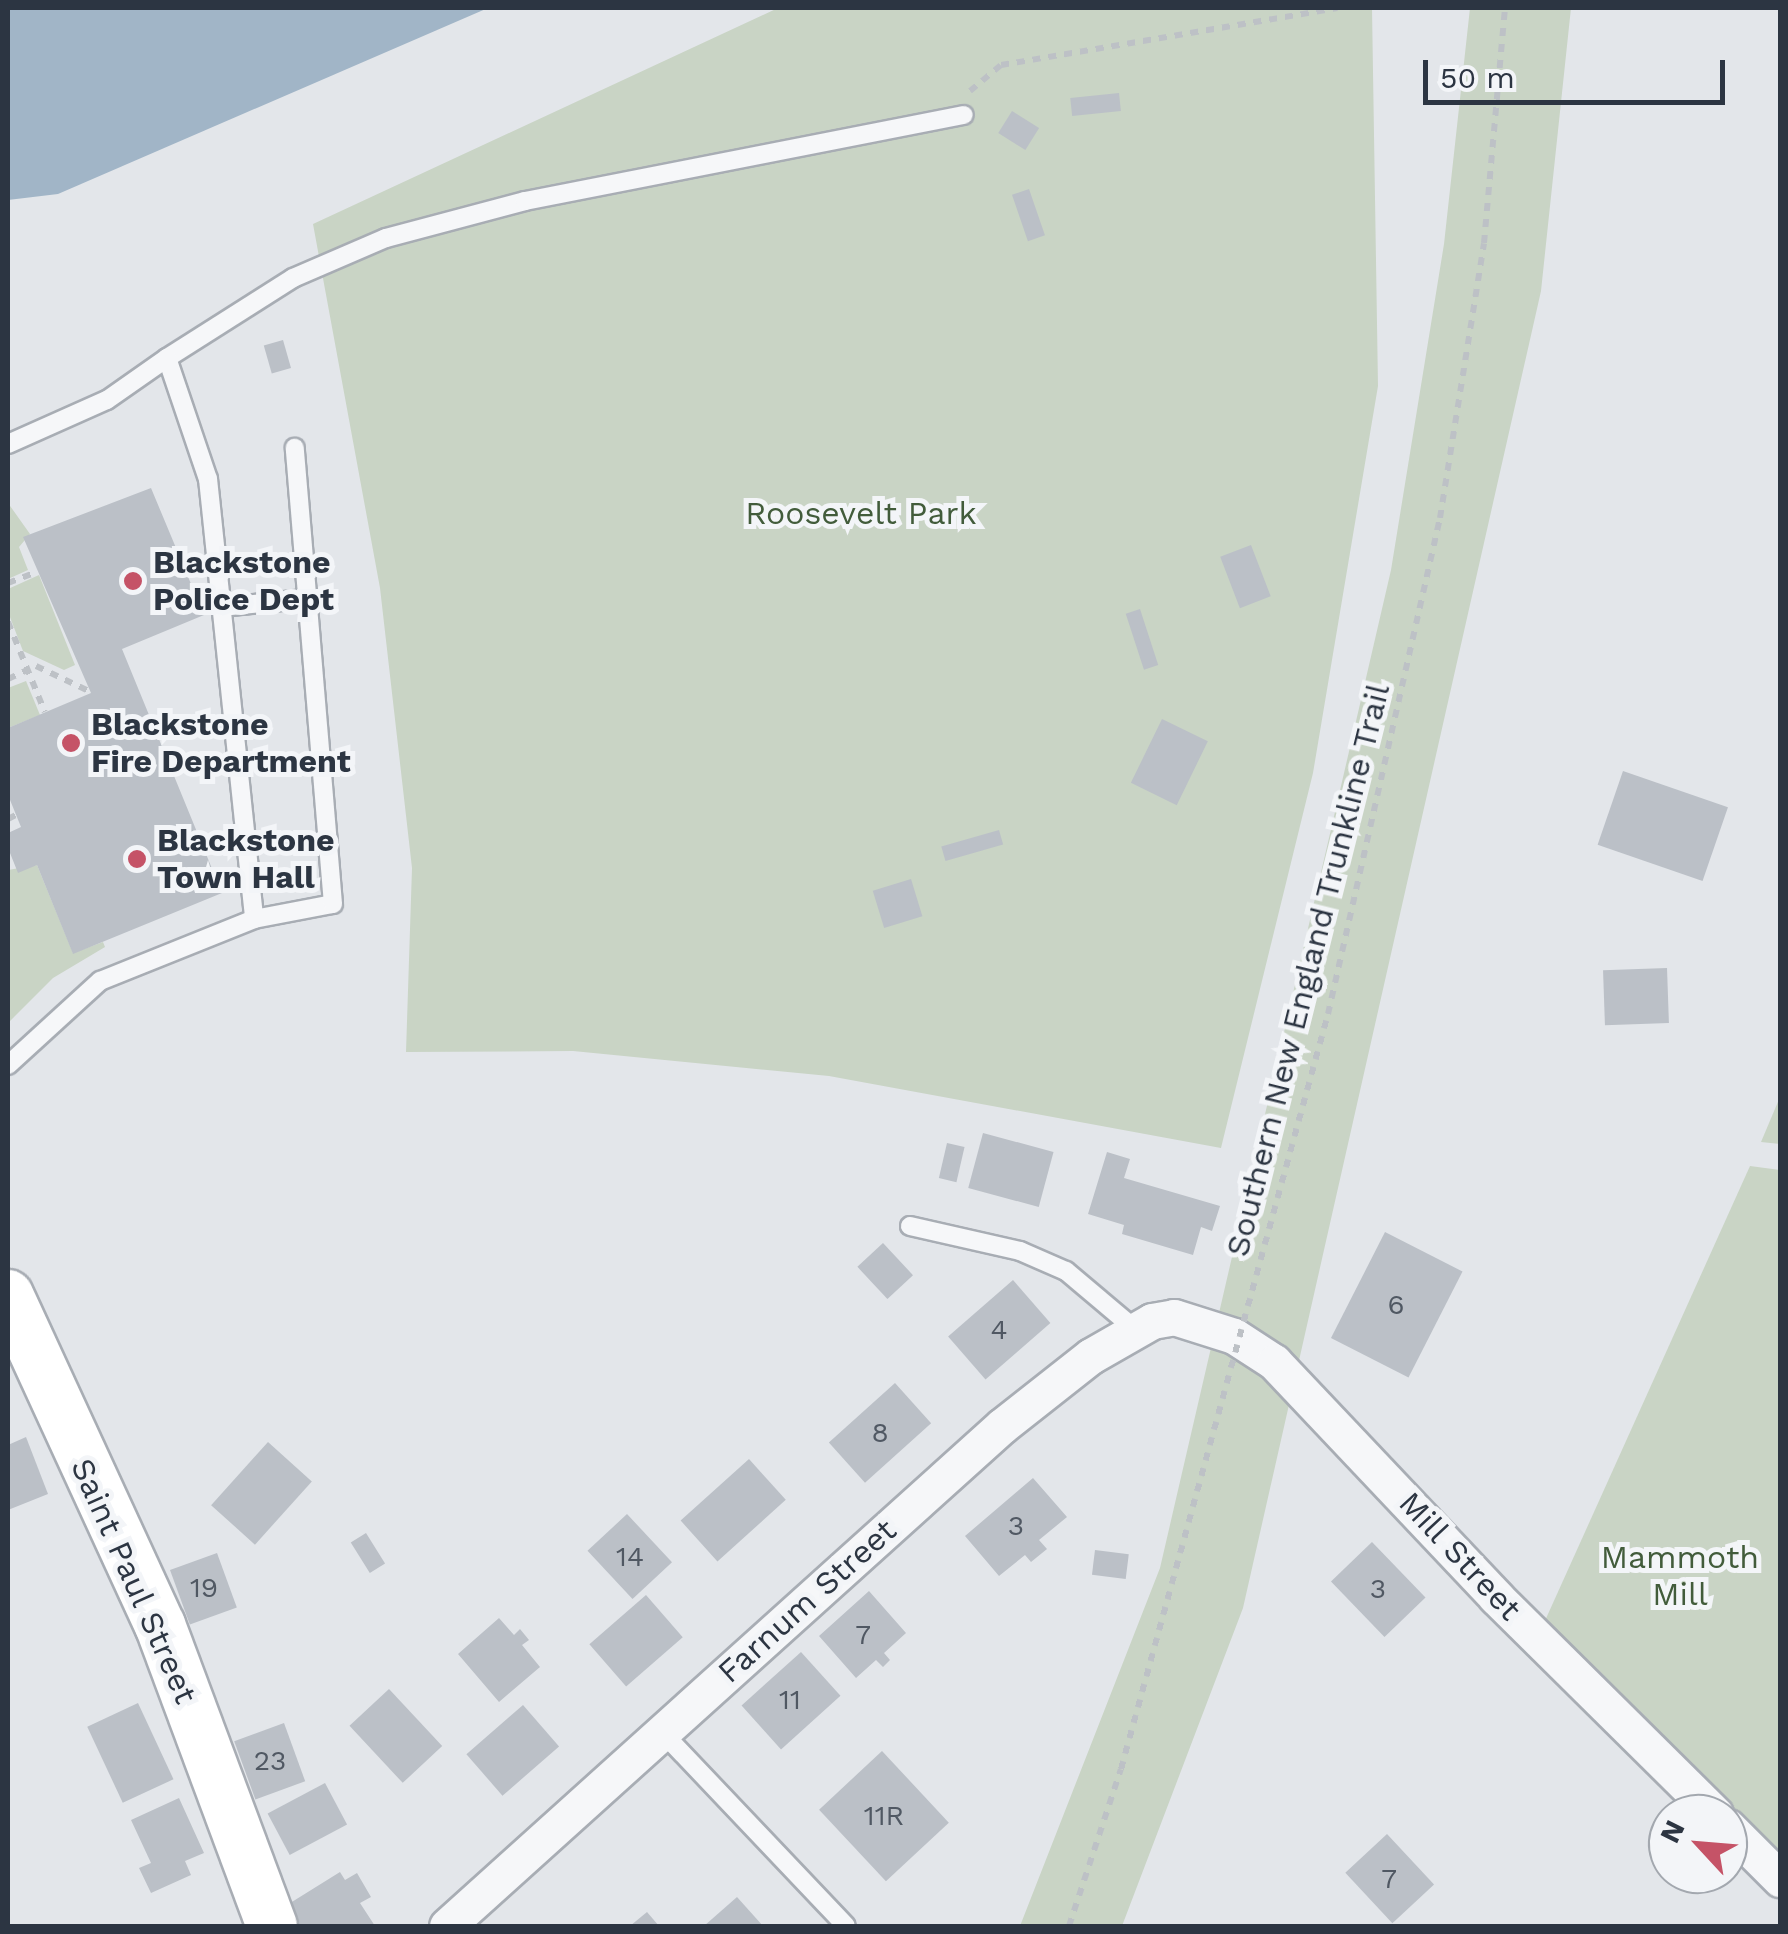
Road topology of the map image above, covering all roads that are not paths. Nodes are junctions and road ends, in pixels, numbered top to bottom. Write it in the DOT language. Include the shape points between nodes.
graph roads {
  1 [pos="964,116"];
  2 [pos="167,358"];
  3 [pos="8,444"];
  4 [pos="295,448"];
  5 [pos="304,599"];
  6 [pos="222,608"];
  7 [pos="254,919"];
  8 [pos="8,1064"];
  9 [pos="910,1226"];
  10 [pos="8,1296"];
  11 [pos="1191,1318"];
  12 [pos="1136,1330"];
  13 [pos="662,1732"];
  14 [pos="1695,1794"];
  15 [pos="1748,1847"];
  16 [pos="1780,1879"];
  17 [pos="272,1926"];
  18 [pos="447,1926"];
  19 [pos="846,1926"];
  1 -- 2 [label="lane" via="525,201 386,238 293,278"];
  2 -- 3 [label="lane" via="107,400"];
  2 -- 6 [label="lane" via="200,443"];
  4 -- 5 [label="lane"];
  5 -- 6 [label="lane"];
  5 -- 7 [label="lane" via="333,904"];
  6 -- 7 [label="lane"];
  7 -- 8 [label="lane" via="100,981"];
  9 -- 12 [label="lane" via="1020,1251 1066,1272"];
  10 -- 17 [label="main road, Saint Paul Street" via="160,1625"];
  11 -- 12 [label="street, Farnum Street" via="1152,1321"];
  11 -- 14 [label="street, Mill Street" via="1274,1362 1324,1409 1496,1597"];
  12 -- 13 [label="street, Farnum Street" via="1090,1356 1002,1426"];
  13 -- 18 [label="street, Farnum Street"];
  13 -- 19 [label="lane"];
  15 -- 16 [label="street"];
}
